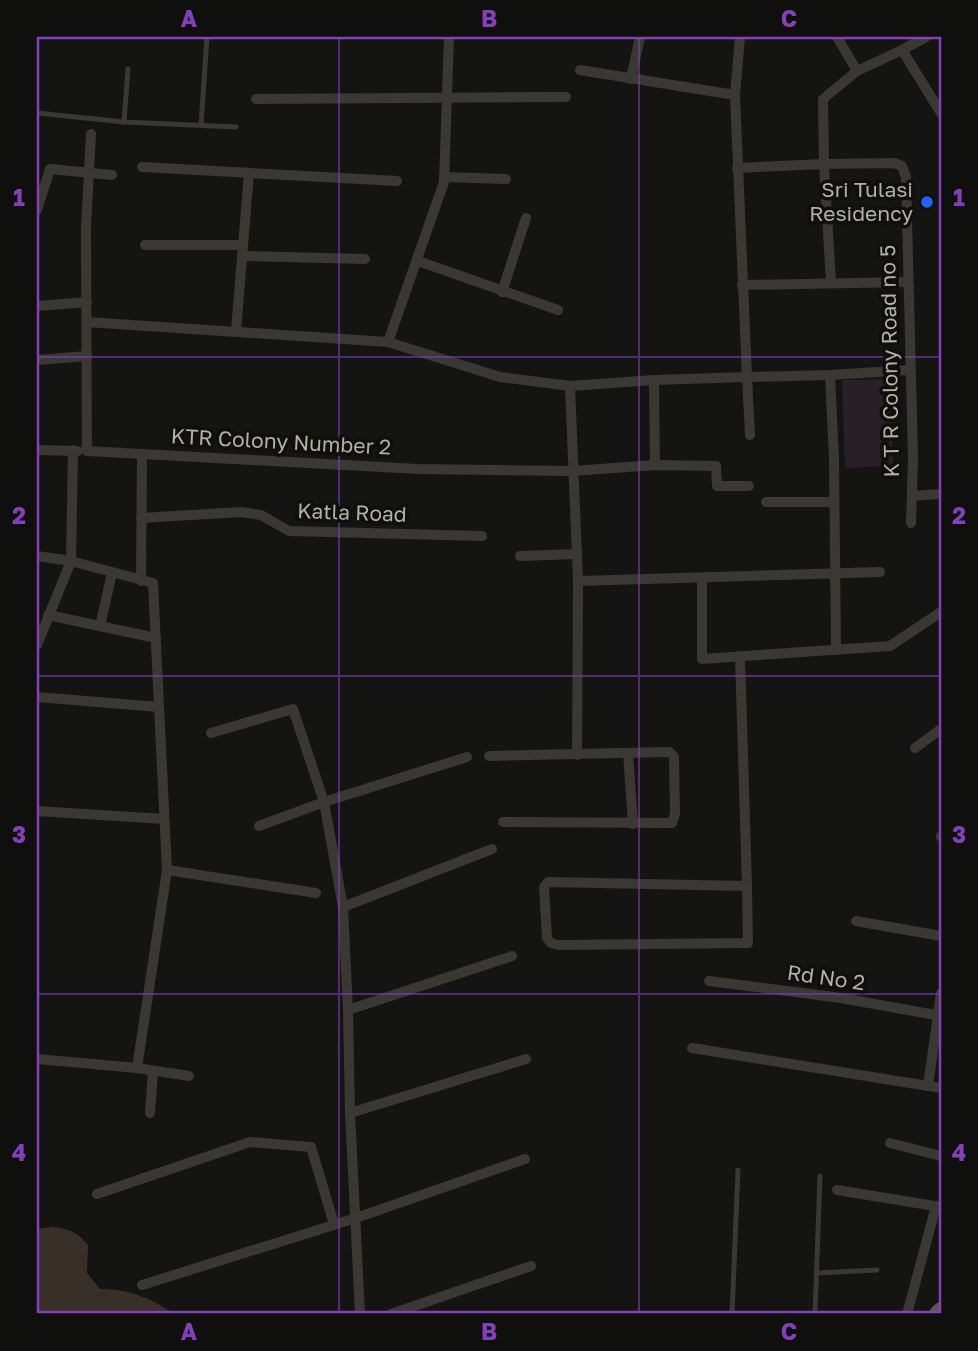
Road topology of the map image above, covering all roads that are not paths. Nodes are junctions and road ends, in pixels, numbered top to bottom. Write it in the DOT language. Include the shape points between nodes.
graph roads {
  1 [pos="207,37"];
  2 [pos="449,37"];
  3 [pos="640,37"];
  4 [pos="740,37"];
  5 [pos="837,37"];
  6 [pos="926,37"];
  7 [pos="902,50"];
  8 [pos="128,69"];
  9 [pos="580,70"];
  10 [pos="857,71"];
  11 [pos="631,79"];
  12 [pos="735,95"];
  13 [pos="448,97"];
  14 [pos="566,97"];
  15 [pos="256,100"];
  16 [pos="37,113"];
  17 [pos="941,113"];
  18 [pos="124,122"];
  19 [pos="201,125"];
  20 [pos="236,127"];
  21 [pos="91,134"];
  22 [pos="824,164"];
  23 [pos="142,167"];
  24 [pos="737,168"];
  25 [pos="88,173"];
  26 [pos="249,173"];
  27 [pos="111,175"];
  28 [pos="444,177"];
  29 [pos="506,180"];
  30 [pos="397,181"];
  31 [pos="37,210"];
  32 [pos="526,218"];
  33 [pos="145,245"];
  34 [pos="243,251"];
  35 [pos="365,259"];
  36 [pos="418,261"];
  37 [pos="908,282"];
  38 [pos="831,283"];
  39 [pos="742,285"];
  40 [pos="502,292"];
  41 [pos="88,302"];
  42 [pos="37,306"];
  43 [pos="558,310"];
  44 [pos="87,322"];
  45 [pos="236,331"];
  46 [pos="388,342"];
  47 [pos="87,356"];
  48 [pos="37,360"];
  49 [pos="909,370"];
  50 [pos="830,375"];
  51 [pos="747,377"];
  52 [pos="654,380"];
  53 [pos="570,386"];
  54 [pos="750,435"];
  55 [pos="37,450"];
  56 [pos="73,450"];
  57 [pos="87,451"];
  58 [pos="142,454"];
  59 [pos="655,465"];
  60 [pos="573,471"];
  61 [pos="749,486"];
  62 [pos="941,494"];
  63 [pos="912,496"];
  64 [pos="765,502"];
  65 [pos="834,502"];
  66 [pos="141,519"];
  67 [pos="911,523"];
  68 [pos="482,536"];
  69 [pos="577,554"];
  70 [pos="37,556"];
  71 [pos="520,556"];
  72 [pos="71,561"];
  73 [pos="836,572"];
  74 [pos="880,572"];
  75 [pos="111,573"];
  76 [pos="702,579"];
  77 [pos="578,581"];
  78 [pos="141,582"];
  79 [pos="941,612"];
  80 [pos="48,615"];
  81 [pos="100,626"];
  82 [pos="156,638"];
  83 [pos="37,645"];
  84 [pos="836,650"];
  85 [pos="740,656"];
  86 [pos="37,697"];
  87 [pos="159,707"];
  88 [pos="941,729"];
  89 [pos="211,733"];
  90 [pos="915,748"];
  91 [pos="628,753"];
  92 [pos="577,755"];
  93 [pos="489,756"];
  94 [pos="467,757"];
  95 [pos="324,802"];
  96 [pos="37,811"];
  97 [pos="164,819"];
  98 [pos="503,822"];
  99 [pos="633,824"];
  100 [pos="259,826"];
  101 [pos="492,849"];
  102 [pos="167,870"];
  103 [pos="747,886"];
  104 [pos="316,893"];
  105 [pos="343,906"];
  106 [pos="856,922"];
  107 [pos="941,936"];
  108 [pos="512,956"];
  109 [pos="709,981"];
  110 [pos="941,993"];
  111 [pos="348,1010"];
  112 [pos="940,1016"];
  113 [pos="692,1048"];
  114 [pos="37,1059"];
  115 [pos="526,1059"];
  116 [pos="137,1068"];
  117 [pos="153,1070"];
  118 [pos="189,1076"];
  119 [pos="928,1086"];
  120 [pos="941,1088"];
  121 [pos="150,1113"];
  122 [pos="349,1113"];
  123 [pos="890,1143"];
  124 [pos="941,1156"];
  125 [pos="525,1159"];
  126 [pos="738,1170"];
  127 [pos="820,1176"];
  128 [pos="837,1190"];
  129 [pos="97,1194"];
  130 [pos="939,1207"];
  131 [pos="356,1218"];
  132 [pos="334,1224"];
  133 [pos="531,1266"];
  134 [pos="877,1270"];
  135 [pos="816,1273"];
  136 [pos="142,1285"];
  137 [pos="360,1314"];
  138 [pos="391,1314"];
  139 [pos="732,1314"];
  140 [pos="815,1314"];
  141 [pos="907,1314"];
  1 -- 19 [label="lane"];
  2 -- 13 [label="street"];
  3 -- 11 [label="street"];
  4 -- 12 [label="street"];
  5 -- 10 [label="street"];
  6 -- 7 [label="street"];
  7 -- 10 [label="street"];
  7 -- 17 [label="street"];
  8 -- 18 [label="lane"];
  9 -- 11 [label="street"];
  10 -- 22 [label="street" via="823,99"];
  11 -- 12 [label="street"];
  12 -- 24 [label="street"];
  13 -- 14 [label="street"];
  13 -- 15 [label="street"];
  13 -- 28 [label="street"];
  16 -- 18 [label="lane"];
  18 -- 19 [label="lane"];
  19 -- 20 [label="lane"];
  21 -- 25 [label="street"];
  22 -- 24 [label="street"];
  22 -- 37 [label="street, K T R Colony Road no 5" via="902,166"];
  22 -- 38 [label="street"];
  23 -- 26 [label="street"];
  24 -- 39 [label="street"];
  25 -- 27 [label="street"];
  25 -- 31 [label="street" via="50,169"];
  25 -- 41 [label="street"];
  26 -- 30 [label="street"];
  26 -- 34 [label="street"];
  28 -- 29 [label="street"];
  28 -- 36 [label="street"];
  32 -- 40 [label="street"];
  33 -- 34 [label="street"];
  34 -- 35 [label="street"];
  34 -- 45 [label="street"];
  36 -- 40 [label="street"];
  36 -- 46 [label="street"];
  37 -- 38 [label="street"];
  37 -- 49 [label="street, K T R Colony Road no 5"];
  38 -- 39 [label="street"];
  39 -- 51 [label="street"];
  40 -- 43 [label="street"];
  41 -- 42 [label="street"];
  41 -- 44 [label="street"];
  44 -- 45 [label="street"];
  44 -- 47 [label="street"];
  45 -- 46 [label="street"];
  46 -- 53 [label="street" via="500,377"];
  47 -- 48 [label="street"];
  47 -- 57 [label="street"];
  49 -- 50 [label="street"];
  49 -- 63 [label="street, K T R Colony Road no 5"];
  50 -- 51 [label="street"];
  50 -- 65 [label="street"];
  51 -- 52 [label="street"];
  51 -- 54 [label="street"];
  52 -- 53 [label="street"];
  52 -- 59 [label="street"];
  53 -- 60 [label="street"];
  55 -- 56 [label="street, KTR Colony Number 2"];
  56 -- 57 [label="street, KTR Colony Number 2"];
  56 -- 72 [label="street"];
  57 -- 58 [label="street, KTR Colony Number 2"];
  58 -- 60 [label="street, KTR Colony Number 2" via="418,469"];
  58 -- 66 [label="street"];
  59 -- 60 [label="street, KTR Colony Number 2"];
  59 -- 61 [label="street, KTR Colony Number 2" via="716,466 717,486"];
  60 -- 69 [label="street"];
  62 -- 63 [label="street"];
  63 -- 67 [label="street, K T R Colony Road no 5"];
  64 -- 65 [label="street"];
  65 -- 73 [label="street"];
  66 -- 68 [label="street, Katla Road" via="241,512 261,516 289,531"];
  66 -- 78 [label="street"];
  69 -- 71 [label="street"];
  69 -- 77 [label="street"];
  70 -- 72 [label="street"];
  72 -- 75 [label="street"];
  72 -- 80 [label="street"];
  73 -- 74 [label="street"];
  73 -- 76 [label="street"];
  73 -- 84 [label="street"];
  75 -- 78 [label="street"];
  75 -- 81 [label="street"];
  76 -- 77 [label="street"];
  76 -- 85 [label="street" via="702,659"];
  77 -- 92 [label="street"];
  78 -- 82 [label="street" via="153,583"];
  79 -- 84 [label="street" via="890,646"];
  80 -- 81 [label="street"];
  80 -- 83 [label="street"];
  81 -- 82 [label="street"];
  82 -- 87 [label="street"];
  84 -- 85 [label="street"];
  85 -- 103 [label="street"];
  86 -- 87 [label="street"];
  87 -- 97 [label="street"];
  88 -- 90 [label="street"];
  89 -- 95 [label="street" via="293,709"];
  91 -- 92 [label="street"];
  91 -- 99 [label="street"];
  91 -- 99 [label="street" via="670,752 674,757 674,821"];
  92 -- 93 [label="street"];
  94 -- 95 [label="street"];
  95 -- 100 [label="street"];
  95 -- 105 [label="street"];
  96 -- 97 [label="street"];
  97 -- 102 [label="street"];
  98 -- 99 [label="street"];
  101 -- 105 [label="street"];
  102 -- 104 [label="street"];
  102 -- 116 [label="street"];
  103 -- 103 [label="street" via="748,943 559,945 547,938 544,887 548,882"];
  105 -- 111 [label="street"];
  106 -- 107 [label="street"];
  108 -- 111 [label="street"];
  109 -- 112 [label="street, Rd No 2"];
  110 -- 112 [label="street"];
  111 -- 122 [label="street"];
  112 -- 119 [label="street"];
  113 -- 119 [label="street"];
  114 -- 116 [label="street"];
  115 -- 122 [label="street"];
  116 -- 117 [label="street"];
  117 -- 118 [label="street"];
  117 -- 121 [label="street"];
  119 -- 120 [label="street"];
  122 -- 131 [label="street"];
  123 -- 124 [label="street"];
  125 -- 131 [label="street"];
  126 -- 139 [label="lane"];
  127 -- 135 [label="lane"];
  128 -- 130 [label="street"];
  129 -- 132 [label="street" via="250,1142 311,1147"];
  130 -- 141 [label="street"];
  131 -- 132 [label="street"];
  131 -- 137 [label="street"];
  132 -- 136 [label="street"];
  133 -- 138 [label="street"];
  134 -- 135 [label="lane"];
  135 -- 140 [label="lane"];
}
